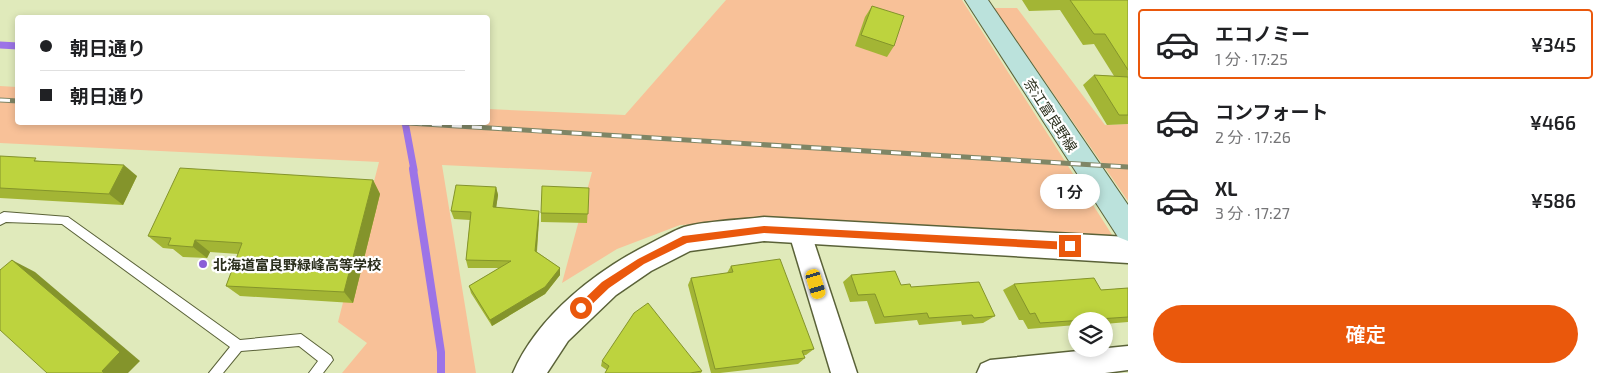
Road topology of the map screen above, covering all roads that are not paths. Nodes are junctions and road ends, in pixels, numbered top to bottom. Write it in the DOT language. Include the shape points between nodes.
graph roads {
  1 [pos="976,0"];
  2 [pos="0,220"];
  3 [pos="1128,228"];
  4 [pos="798,230"];
  5 [pos="1128,250"];
  6 [pos="238,346"];
  7 [pos="1128,358"];
  8 [pos="215,373"];
  9 [pos="315,373"];
  10 [pos="529,373"];
  11 [pos="844,373"];
  12 [pos="990,373"];
  1 -- 3 [label="main road, 奈江富良野線"];
  2 -- 6 [label="lane" via="4,217 64,220"];
  4 -- 5 [label="street"];
  4 -- 10 [label="street" via="764,230 686,239 641,262 606,285 557,331"];
  4 -- 11 [label="street"];
  6 -- 8 [label="lane"];
  6 -- 9 [label="lane" via="301,340 327,360"];
  7 -- 12 [label="street"];
}
